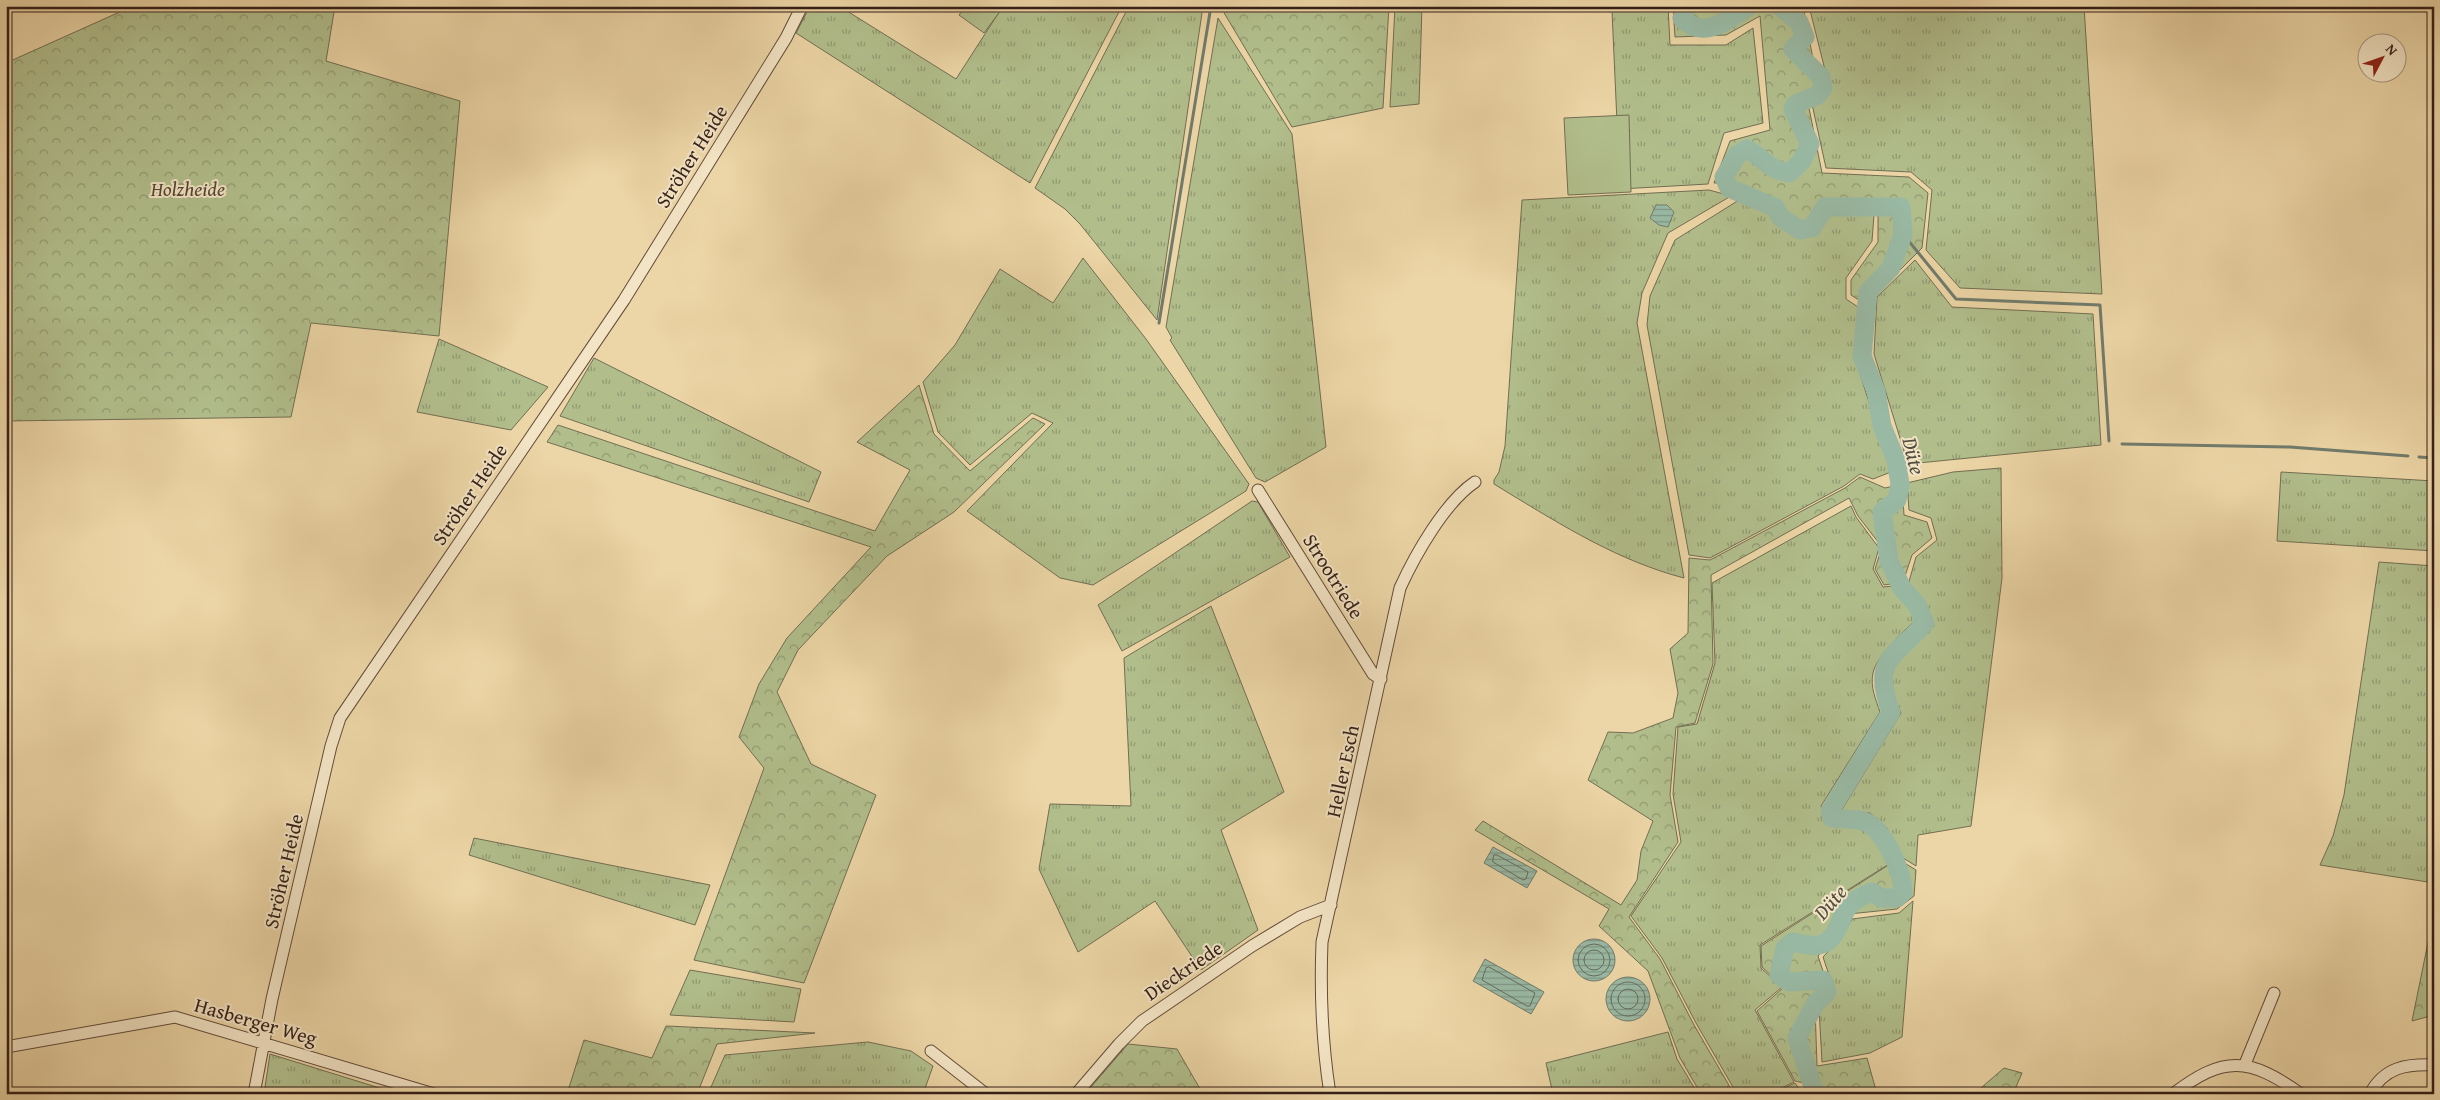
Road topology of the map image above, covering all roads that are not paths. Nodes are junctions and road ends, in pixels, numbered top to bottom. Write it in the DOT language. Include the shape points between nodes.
graph roads {
  1 [pos="802,6"];
  2 [pos="1475,482"];
  3 [pos="1258,490"];
  4 [pos="1381,679"];
  5 [pos="1331,905"];
  6 [pos="2274,993"];
  7 [pos="262,1042"];
  8 [pos="6,1047"];
  9 [pos="932,1051"];
  10 [pos="2245,1064"];
  11 [pos="2434,1064"];
  12 [pos="254,1094"];
  13 [pos="434,1094"];
  14 [pos="986,1094"];
  15 [pos="1076,1094"];
  16 [pos="1330,1094"];
  17 [pos="2173,1094"];
  18 [pos="2301,1094"];
  19 [pos="2370,1094"];
  1 -- 7 [label="street, Ströher Heide" via="624,300 340,718"];
  2 -- 4 [label="street, Heller Esch" via="1458,496 1413,558 1400,588"];
  3 -- 4 [label="street, Strootriede" via="1373,674"];
  4 -- 5 [label="street, Heller Esch"];
  5 -- 15 [label="street, Dieckriede" via="1300,917 1252,946 1142,1021"];
  5 -- 16 [label="street, Heller Esch" via="1322,942 1320,990"];
  6 -- 10 [label="street"];
  7 -- 8 [label="street, Hasberger Weg" via="175,1018"];
  7 -- 12 [label="street, Ströher Heide"];
  7 -- 13 [label="street, Hasberger Weg"];
  9 -- 14 [label="street"];
  10 -- 17 [label="street" via="2206,1072"];
  10 -- 18 [label="street"];
  11 -- 19 [label="street" via="2396,1067 2383,1076"];
}
